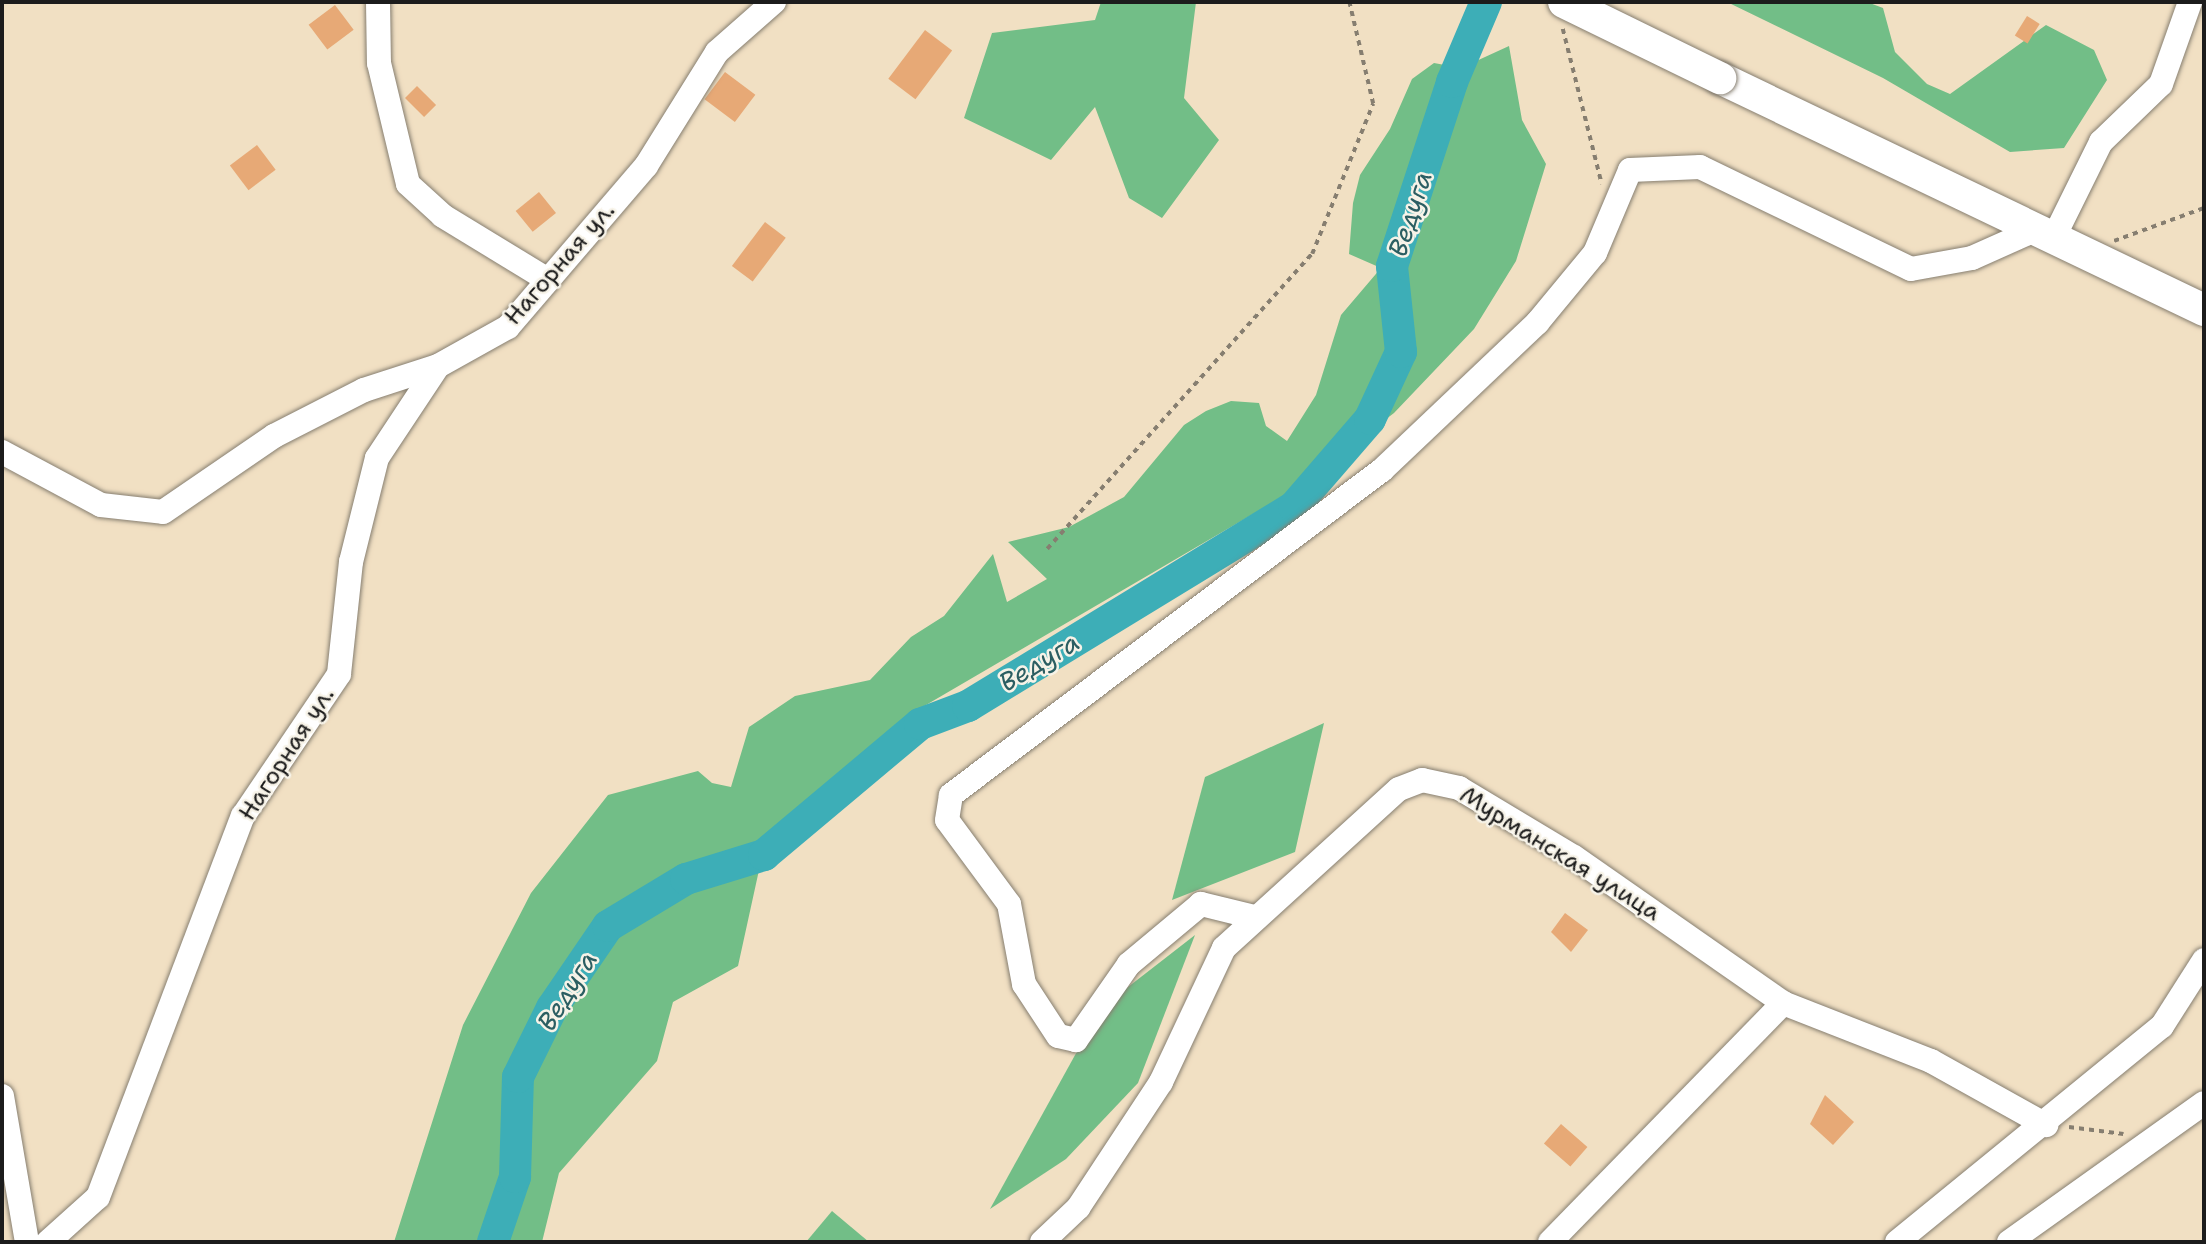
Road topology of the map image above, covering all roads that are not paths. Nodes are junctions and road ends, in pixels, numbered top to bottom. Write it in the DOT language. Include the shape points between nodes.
graph roads {
  1 [pos="378,2"];
  2 [pos="774,2"];
  3 [pos="2190,2"];
  4 [pos="1562,8"];
  5 [pos="2046,233"];
  6 [pos="548,280"];
  7 [pos="2204,310"];
  8 [pos="438,366"];
  9 [pos="2,452"];
  10 [pos="1254,917"];
  11 [pos="2204,960"];
  12 [pos="1783,1003"];
  13 [pos="2,1096"];
  14 [pos="2204,1103"];
  15 [pos="2046,1125"];
  16 [pos="27,1242"];
  17 [pos="48,1242"];
  18 [pos="1041,1242"];
  19 [pos="1550,1242"];
  20 [pos="1896,1242"];
  21 [pos="2009,1242"];
  1 -- 6 [label="street" via="379,63 408,184 443,216"];
  2 -- 6 [label="street, Нагорная ул." via="717,52 646,166"];
  3 -- 5 [label="street" via="2161,84 2101,142"];
  4 -- 5 [label="main road, bridge"];
  5 -- 7 [label="main road"];
  5 -- 10 [label="street" via="1972,258 1911,269 1700,167 1630,170 1595,253 1537,323 1382,470 951,795 947,821 1009,904 1024,984 1058,1036 1076,1040 1129,964 1202,904"];
  6 -- 8 [label="street, Нагорная ул." via="508,327"];
  8 -- 9 [label="street" via="364,390 274,436 163,512 101,505"];
  8 -- 17 [label="street, Нагорная ул." via="377,458 351,562 339,674 243,816 98,1197"];
  10 -- 12 [label="street, Мурманская улица" via="1348,841 1399,789 1422,780 1459,788 1574,857"];
  10 -- 18 [label="street, Мурманская улица" via="1224,948 1161,1082 1078,1208"];
  11 -- 15 [label="street" via="2162,1026"];
  12 -- 15 [label="street, Мурманская улица" via="1931,1061"];
  12 -- 19 [label="street"];
  13 -- 16 [label="street"];
  14 -- 21 [label="street"];
  15 -- 20 [label="street"];
}
